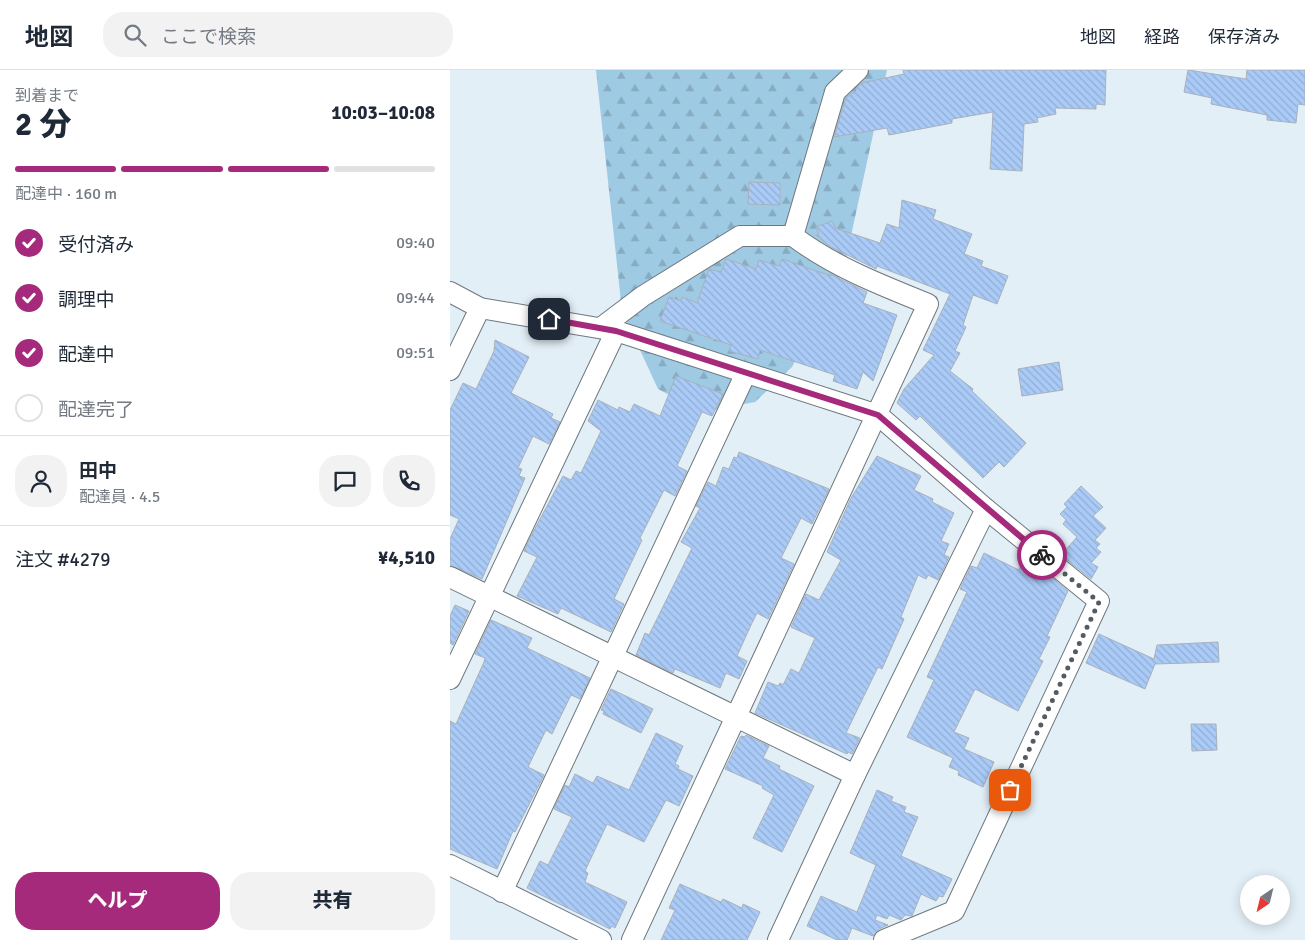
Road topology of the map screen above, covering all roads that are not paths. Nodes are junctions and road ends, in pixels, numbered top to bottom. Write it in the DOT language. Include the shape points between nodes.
graph roads {
  1 [pos="858,70"];
  2 [pos="793,236"];
  3 [pos="450,292"];
  4 [pos="480,308"];
  5 [pos="609,329"];
  6 [pos="450,370"];
  7 [pos="746,373"];
  8 [pos="878,415"];
  9 [pos="986,509"];
  10 [pos="450,577"];
  11 [pos="490,596"];
  12 [pos="613,658"];
  13 [pos="450,679"];
  14 [pos="736,718"];
  15 [pos="855,775"];
  16 [pos="450,866"];
  17 [pos="502,892"];
  18 [pos="601,940"];
  19 [pos="632,940"];
  20 [pos="778,940"];
  21 [pos="884,940"];
  1 -- 2 [label="street" via="835,92"];
  2 -- 5 [label="street" via="740,236 643,296"];
  2 -- 8 [label="street" via="815,253 856,274 928,304"];
  3 -- 4 [label="street"];
  4 -- 5 [label="street"];
  4 -- 6 [label="street"];
  5 -- 7 [label="street"];
  5 -- 11 [label="street"];
  7 -- 8 [label="street"];
  7 -- 12 [label="street"];
  8 -- 9 [label="street"];
  8 -- 14 [label="street"];
  9 -- 15 [label="street"];
  9 -- 21 [label="street" via="1099,602 954,911"];
  10 -- 11 [label="street"];
  11 -- 12 [label="street"];
  11 -- 13 [label="street"];
  12 -- 14 [label="street"];
  12 -- 17 [label="street"];
  14 -- 15 [label="street"];
  14 -- 19 [label="street"];
  15 -- 20 [label="street"];
  16 -- 17 [label="street"];
  17 -- 18 [label="street"];
}
